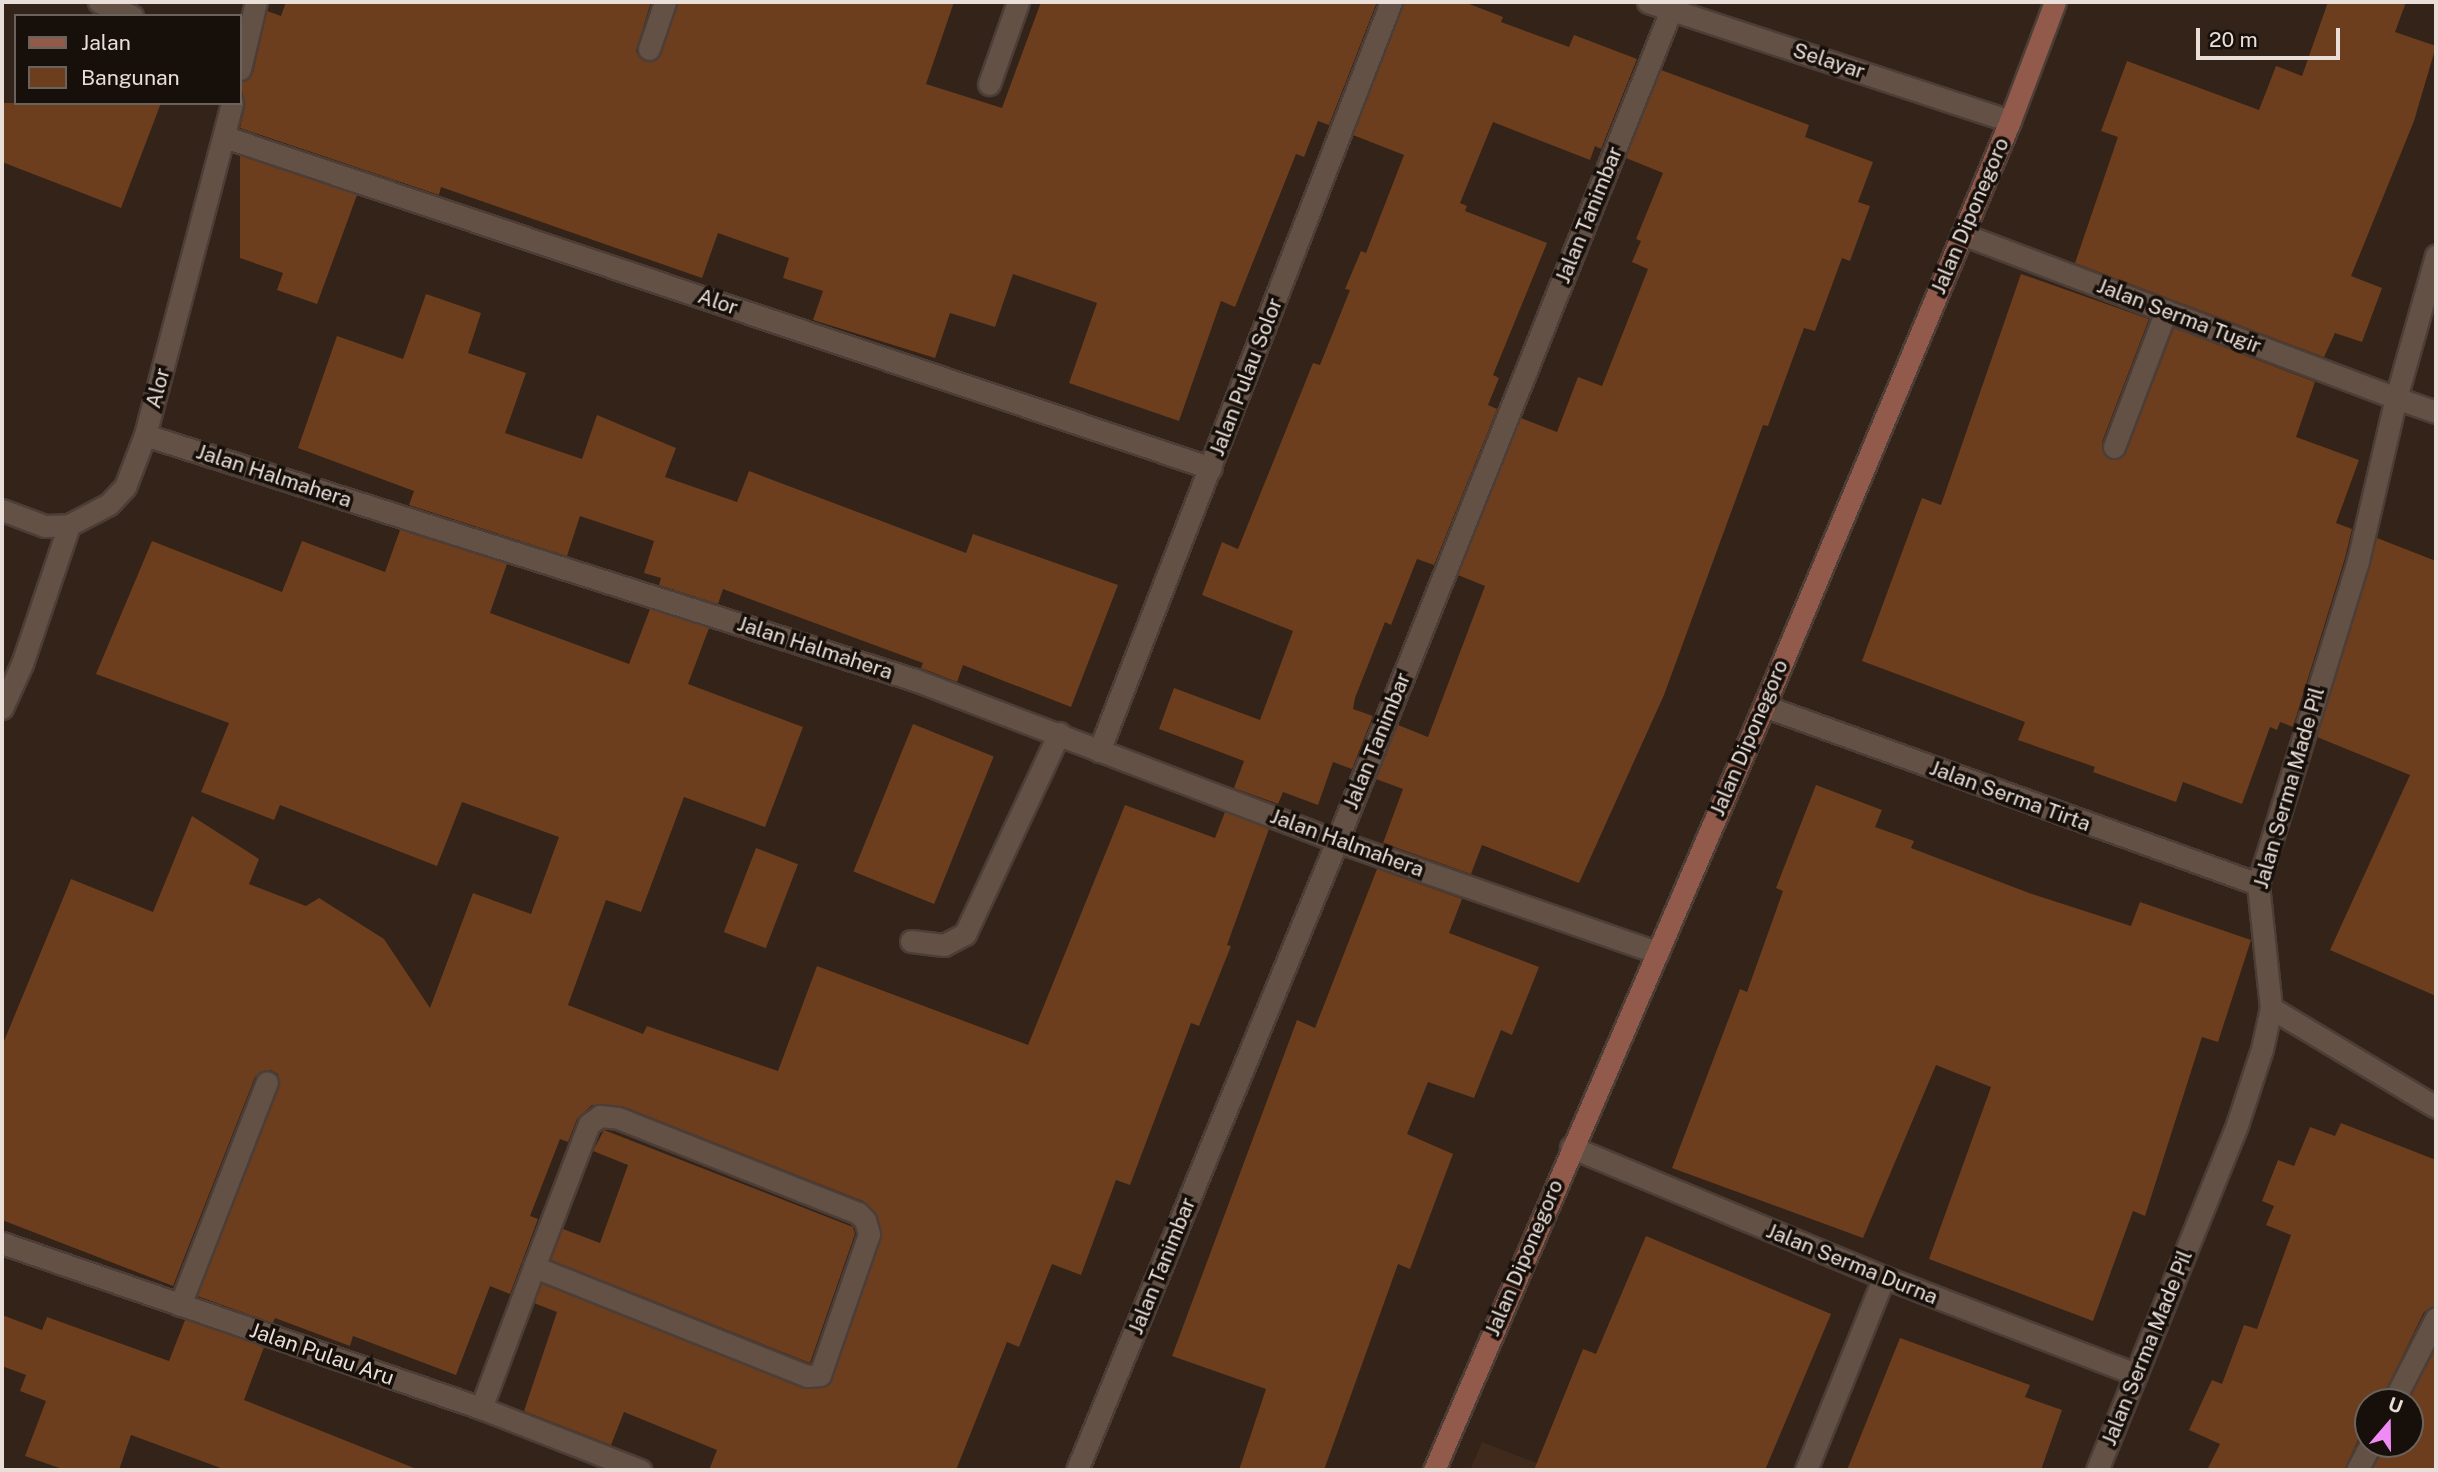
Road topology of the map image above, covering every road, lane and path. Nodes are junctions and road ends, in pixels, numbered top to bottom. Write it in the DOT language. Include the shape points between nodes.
graph roads {
  1 [pos="99,2"];
  2 [pos="257,2"];
  3 [pos="665,2"];
  4 [pos="1018,2"];
  5 [pos="1391,2"];
  6 [pos="1648,2"];
  7 [pos="2055,2"];
  8 [pos="1671,10"];
  9 [pos="127,14"];
  10 [pos="649,49"];
  11 [pos="242,57"];
  12 [pos="989,84"];
  13 [pos="232,105"];
  14 [pos="2010,121"];
  15 [pos="225,137"];
  16 [pos="1962,234"];
  17 [pos="2436,257"];
  18 [pos="2166,311"];
  19 [pos="2396,398"];
  20 [pos="2436,412"];
  21 [pos="145,435"];
  22 [pos="2114,447"];
  23 [pos="1211,468"];
  24 [pos="2,510"];
  25 [pos="69,526"];
  26 [pos="1764,706"];
  27 [pos="2,708"];
  28 [pos="1059,733"];
  29 [pos="1099,751"];
  30 [pos="1337,841"];
  31 [pos="2258,884"];
  32 [pos="911,941"];
  33 [pos="1658,953"];
  34 [pos="2271,1008"];
  35 [pos="267,1082"];
  36 [pos="2436,1107"];
  37 [pos="1571,1147"];
  38 [pos="2,1243"];
  39 [pos="534,1267"];
  40 [pos="1884,1278"];
  41 [pos="180,1305"];
  42 [pos="2436,1318"];
  43 [pos="2136,1374"];
  44 [pos="2400,1388"];
  45 [pos="481,1408"];
  46 [pos="640,1470"];
  47 [pos="1077,1470"];
  48 [pos="1434,1470"];
  49 [pos="1806,1470"];
  50 [pos="2097,1470"];
  1 -- 9 [label="street"];
  2 -- 11 [label="street"];
  3 -- 10 [label="street"];
  4 -- 12 [label="street"];
  5 -- 23 [label="street, Jalan Pulau Solor"];
  6 -- 8 [label="street, Selayar"];
  7 -- 14 [label="main road, Jalan Diponegoro"];
  8 -- 14 [label="street, Selayar"];
  8 -- 30 [label="street, Jalan Tanimbar"];
  13 -- 15 [label="street, Alor"];
  14 -- 16 [label="main road, Jalan Diponegoro"];
  15 -- 21 [label="street, Alor"];
  15 -- 23 [label="street, Alor"];
  16 -- 18 [label="street, Jalan Serma Tugir"];
  16 -- 26 [label="main road, Jalan Diponegoro"];
  17 -- 19 [label="street, Jalan Serma Made Pil"];
  18 -- 19 [label="street, Jalan Serma Tugir"];
  18 -- 22 [label="street"];
  19 -- 20 [label="street, Jalan Serma Tugir"];
  19 -- 31 [label="street, Jalan Serma Made Pil" via="2358,561"];
  21 -- 25 [label="street" via="125,487 109,504"];
  21 -- 28 [label="street, Jalan Halmahera" via="902,676"];
  23 -- 29 [label="street, Jalan Pulau Solor"];
  24 -- 25 [label="street" via="45,526"];
  25 -- 27 [label="street" via="22,664"];
  26 -- 31 [label="street, Jalan Serma Tirta"];
  26 -- 33 [label="main road, Jalan Diponegoro"];
  28 -- 29 [label="street, Jalan Halmahera"];
  28 -- 32 [label="street" via="965,934 944,945"];
  29 -- 30 [label="street, Jalan Halmahera"];
  30 -- 33 [label="street, Jalan Halmahera"];
  30 -- 47 [label="street, Jalan Tanimbar"];
  31 -- 34 [label="street, Jalan Serma Made Pil"];
  33 -- 37 [label="main road, Jalan Diponegoro"];
  34 -- 36 [label="street"];
  34 -- 43 [label="street, Jalan Serma Made Pil" via="2237,1125"];
  35 -- 41 [label="street"];
  37 -- 40 [label="street, Jalan Serma Durna"];
  37 -- 48 [label="main road, Jalan Diponegoro"];
  38 -- 41 [label="street, Jalan Pulau Aru"];
  39 -- 39 [label="street" via="589,1124 600,1116 618,1118 858,1213 870,1234 820,1375 807,1376"];
  39 -- 45 [label="street"];
  40 -- 43 [label="street, Jalan Serma Durna"];
  40 -- 49 [label="street"];
  41 -- 45 [label="street, Jalan Pulau Aru"];
  42 -- 44 [label="street"];
  43 -- 50 [label="street, Jalan Serma Made Pil"];
  45 -- 46 [label="street, Jalan Pulau Aru"];
}
